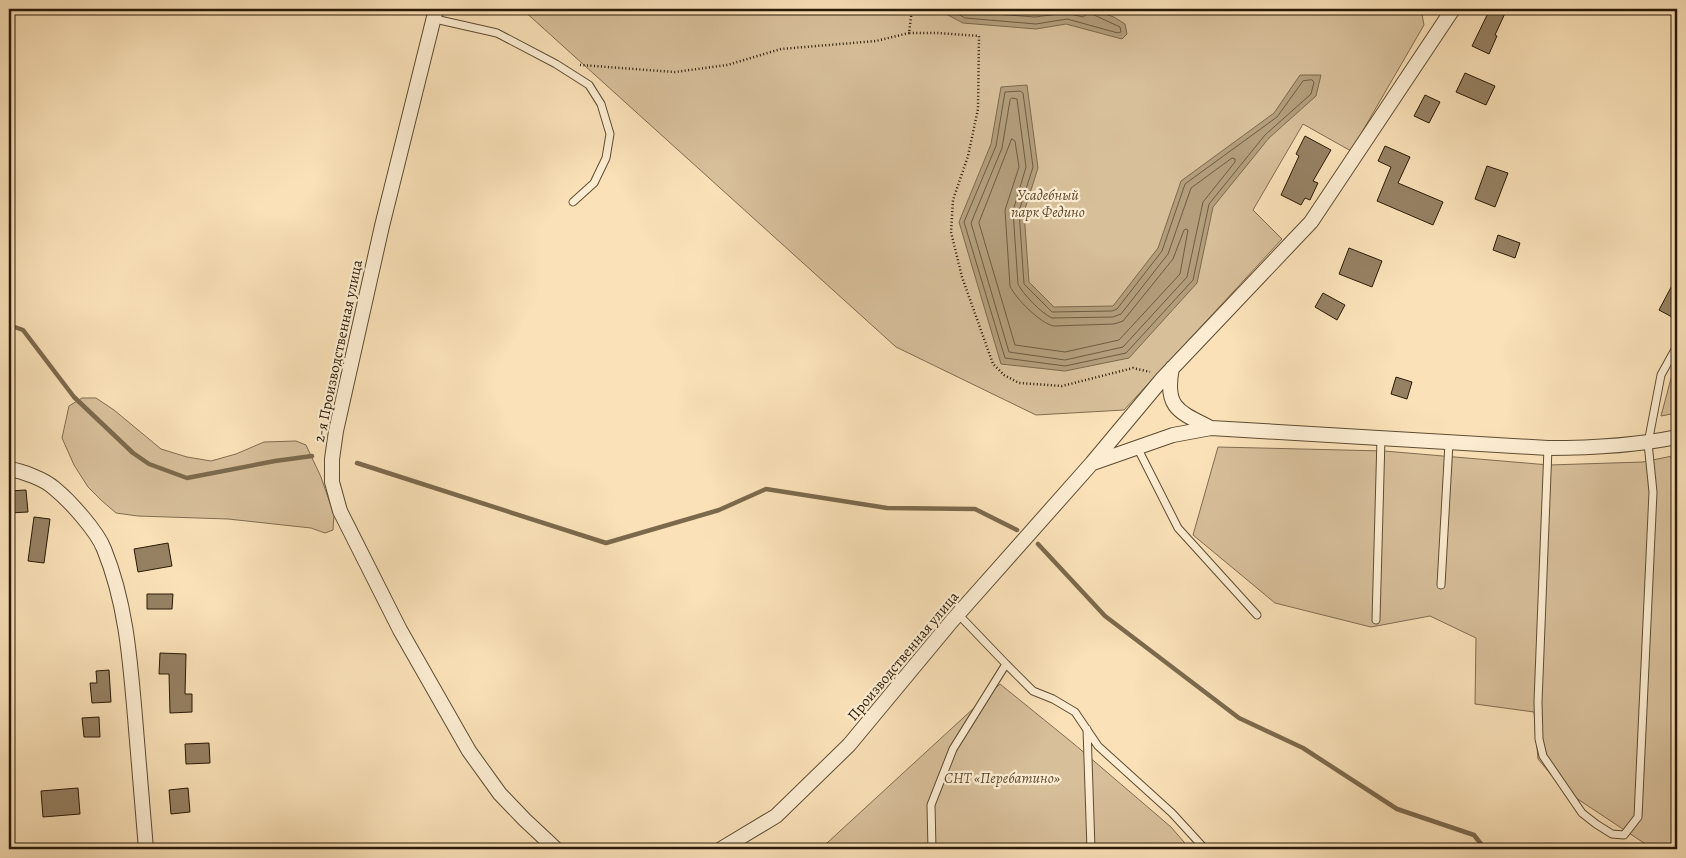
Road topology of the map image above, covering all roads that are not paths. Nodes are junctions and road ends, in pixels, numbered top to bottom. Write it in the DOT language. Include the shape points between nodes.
graph roads {
  1 [pos="1453,9"];
  2 [pos="436,14"];
  3 [pos="573,202"];
  4 [pos="1677,346"];
  5 [pos="1173,368"];
  6 [pos="1211,428"];
  7 [pos="1677,437"];
  8 [pos="1381,438"];
  9 [pos="1449,443"];
  10 [pos="1648,443"];
  11 [pos="1137,447"];
  12 [pos="1548,448"];
  13 [pos="1092,463"];
  14 [pos="9,469"];
  15 [pos="1441,585"];
  16 [pos="958,614"];
  17 [pos="1257,615"];
  18 [pos="1376,620"];
  19 [pos="1006,664"];
  20 [pos="1087,729"];
  21 [pos="146,849"];
  22 [pos="556,849"];
  23 [pos="721,849"];
  24 [pos="932,849"];
  25 [pos="1091,849"];
  26 [pos="1205,849"];
  1 -- 5 [label="street, Производственная улица" via="1311,222"];
  2 -- 3 [label="lane" via="497,33 589,85 601,104 610,134 606,158 594,183"];
  2 -- 22 [label="street, 2-я Производственная улица" via="382,226 336,431 332,482 340,511 354,541 469,751 500,794"];
  4 -- 10 [label="lane" via="1661,375"];
  5 -- 6 [label="street" via="1169,386 1172,400 1183,414"];
  5 -- 13 [label="street, Производственная улица"];
  6 -- 8 [label="street"];
  6 -- 11 [label="street"];
  7 -- 10 [label="street"];
  8 -- 9 [label="street"];
  8 -- 18 [label="lane"];
  9 -- 12 [label="street"];
  9 -- 15 [label="lane"];
  10 -- 12 [label="street" via="1600,448"];
  10 -- 12 [label="lane" via="1653,492 1638,817 1624,835 1612,834 1582,813 1543,756 1539,739"];
  11 -- 13 [label="street"];
  11 -- 17 [label="lane" via="1178,528"];
  13 -- 16 [label="street, Производственная улица"];
  14 -- 21 [label="street" via="53,487 82,517 104,547 125,618"];
  16 -- 19 [label="lane"];
  16 -- 23 [label="street, Производственная улица" via="849,745 776,816"];
  19 -- 20 [label="lane" via="1033,691 1075,712"];
  19 -- 24 [label="lane" via="953,749 930,805"];
  20 -- 25 [label="lane"];
  20 -- 26 [label="lane" via="1098,746 1172,813"];
}
